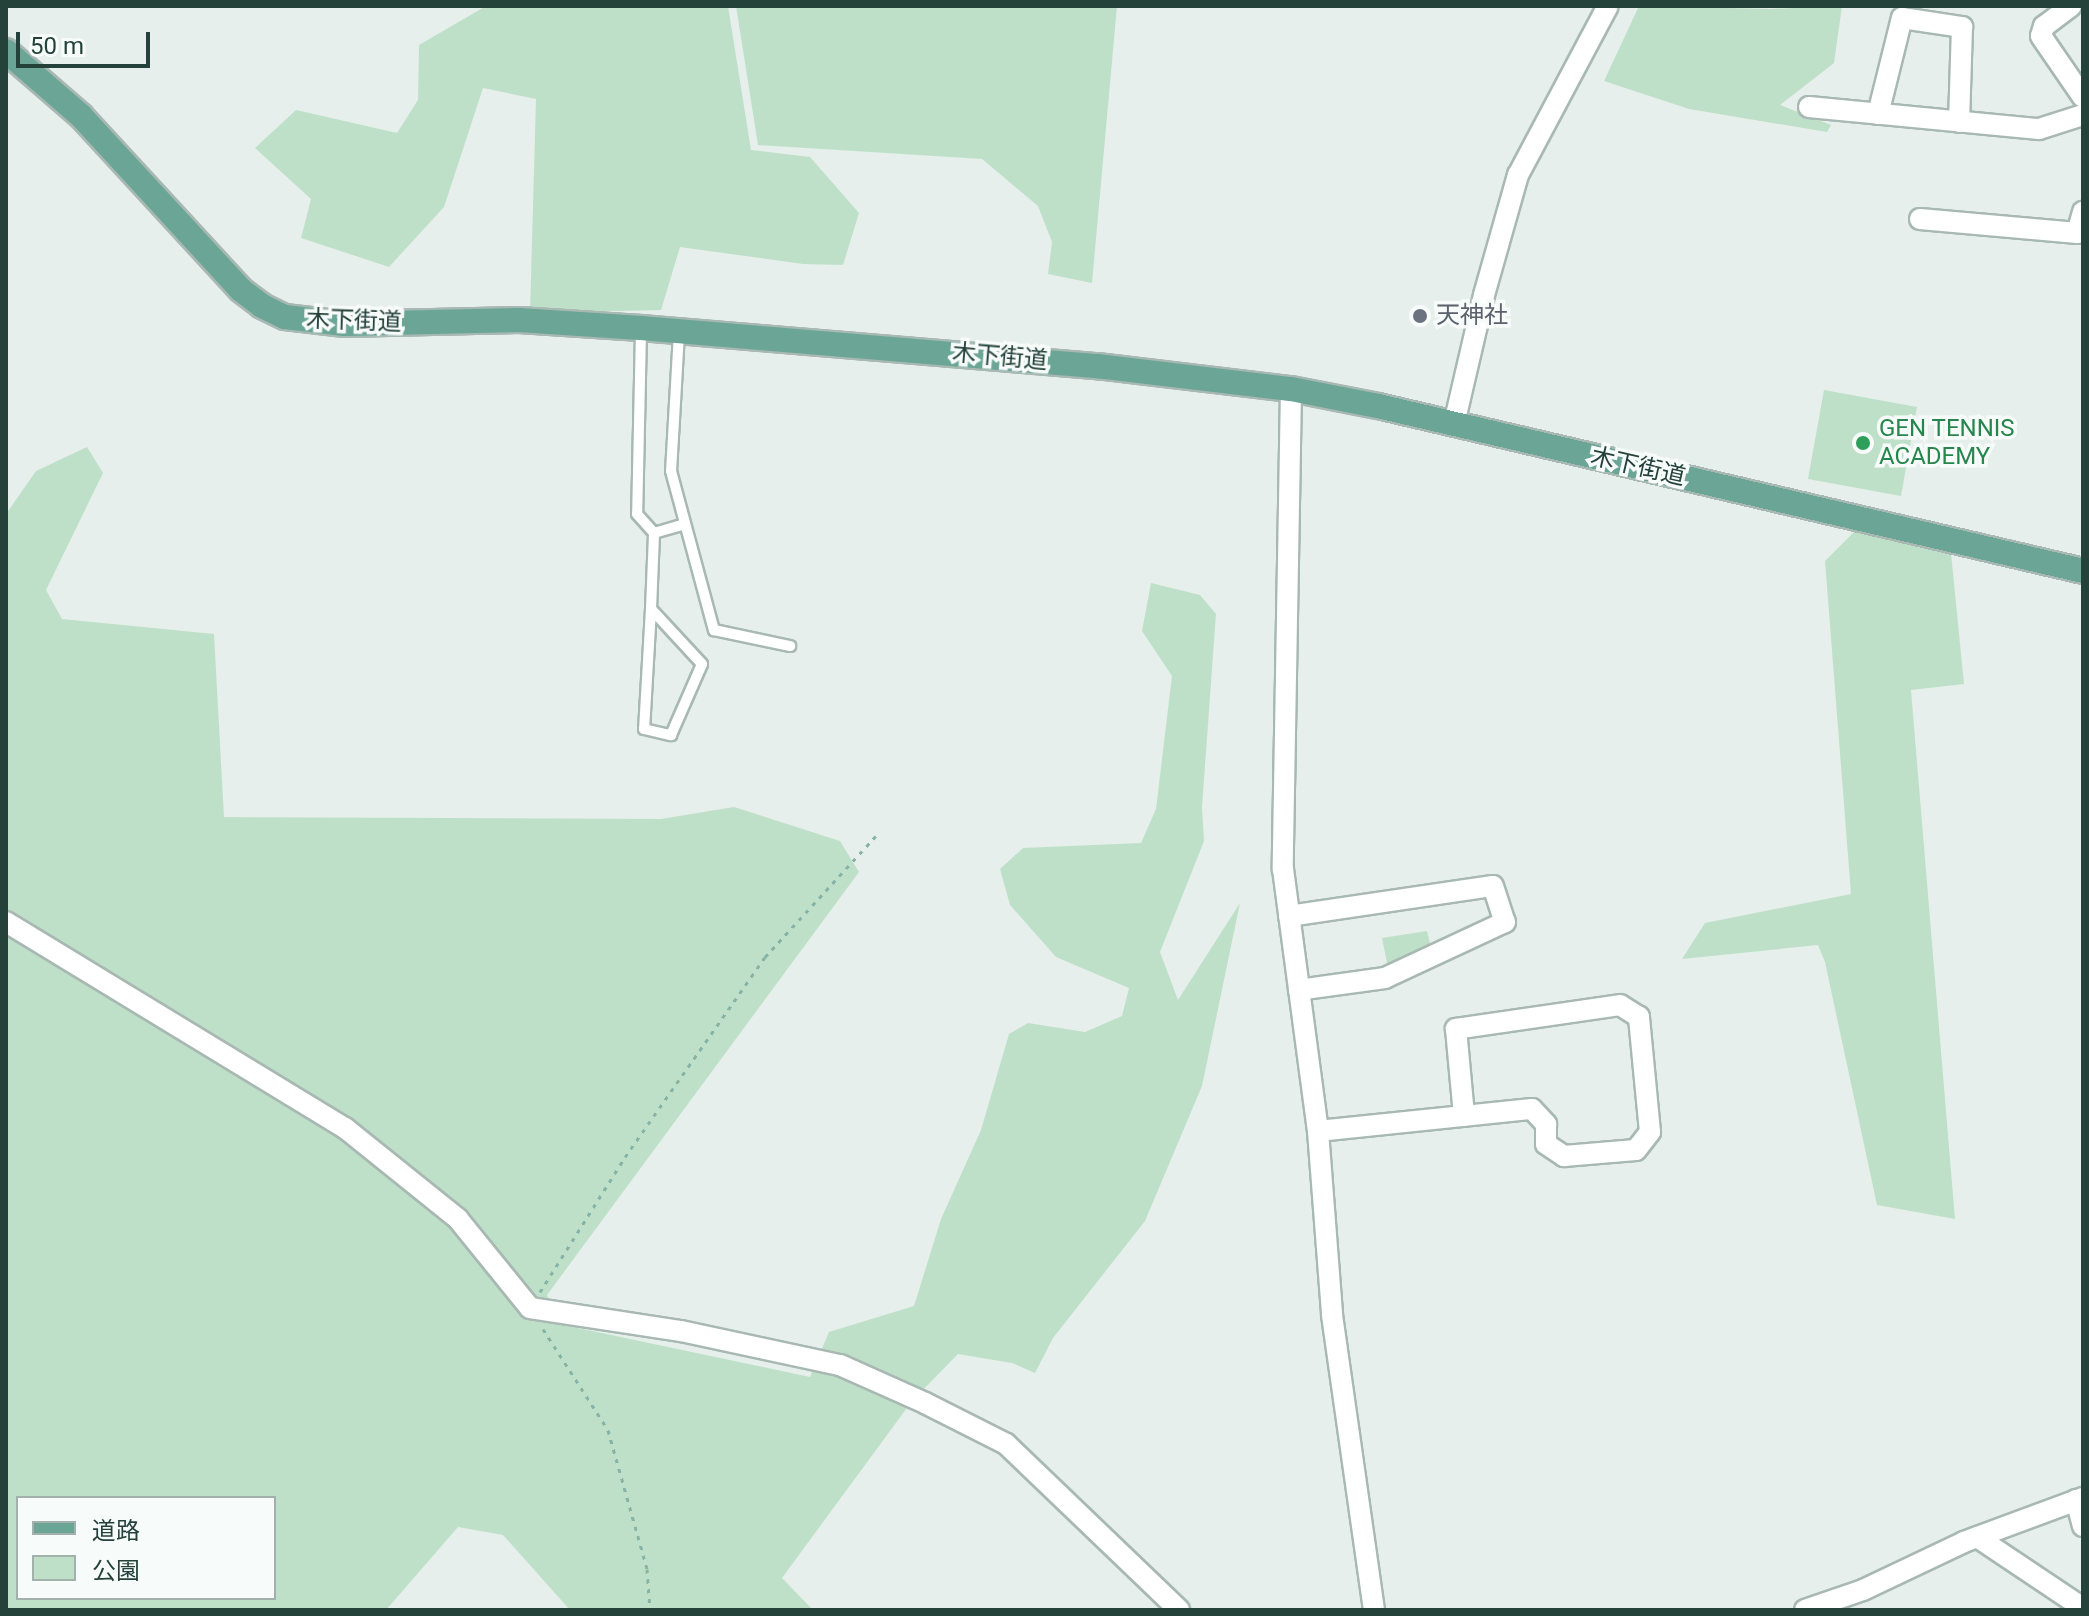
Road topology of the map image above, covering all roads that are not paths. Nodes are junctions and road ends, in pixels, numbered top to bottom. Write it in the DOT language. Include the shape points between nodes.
graph roads {
  1 [pos="1608,6"];
  2 [pos="2071,6"];
  3 [pos="6,51"];
  4 [pos="2083,97"];
  5 [pos="1809,107"];
  6 [pos="1878,114"];
  7 [pos="2083,115"];
  8 [pos="1959,122"];
  9 [pos="2083,212"];
  10 [pos="1920,219"];
  11 [pos="641,328"];
  12 [pos="679,331"];
  13 [pos="1291,389"];
  14 [pos="1454,424"];
  15 [pos="685,524"];
  16 [pos="654,533"];
  17 [pos="2083,571"];
  18 [pos="651,609"];
  19 [pos="790,646"];
  20 [pos="1289,916"];
  21 [pos="6,922"];
  22 [pos="1299,990"];
  23 [pos="1464,1116"];
  24 [pos="1318,1131"];
  25 [pos="2080,1499"];
  26 [pos="2083,1526"];
  27 [pos="1977,1537"];
  28 [pos="2083,1608"];
  29 [pos="1179,1610"];
  30 [pos="1374,1610"];
  31 [pos="1805,1610"];
  1 -- 14 [label="street" via="1518,175"];
  2 -- 4 [label="street" via="2044,26 2041,36"];
  3 -- 11 [label="main road, 木下街道" via="81,116 241,290 285,317 345,324 519,320"];
  5 -- 6 [label="street"];
  6 -- 8 [label="street"];
  6 -- 8 [label="street" via="1902,18 1962,27"];
  7 -- 8 [label="street" via="2039,129"];
  9 -- 10 [label="street" via="2077,233"];
  11 -- 12 [label="main road, 木下街道"];
  11 -- 16 [label="lane" via="637,514"];
  12 -- 13 [label="main road, 木下街道" via="1097,366"];
  12 -- 15 [label="lane" via="671,471"];
  13 -- 14 [label="main road, 木下街道"];
  13 -- 20 [label="street" via="1283,853"];
  14 -- 17 [label="main road, 木下街道"];
  15 -- 16 [label="lane"];
  15 -- 19 [label="lane" via="714,630"];
  16 -- 18 [label="lane"];
  18 -- 18 [label="lane" via="702,664 671,735 644,729"];
  20 -- 22 [label="street"];
  20 -- 22 [label="street" via="1493,886 1505,922 1385,978"];
  21 -- 29 [label="street" via="345,1128 458,1219 530,1308 681,1331 840,1365 925,1403 1006,1444"];
  22 -- 24 [label="street"];
  23 -- 23 [label="street" via="1532,1109 1546,1124 1546,1144 1564,1156 1636,1150 1650,1132 1639,1017 1620,1005 1456,1029"];
  23 -- 24 [label="street"];
  24 -- 30 [label="street" via="1332,1315"];
  25 -- 26 [label="street"];
  25 -- 27 [label="street"];
  27 -- 28 [label="street"];
  27 -- 31 [label="street" via="1863,1590"];
}
